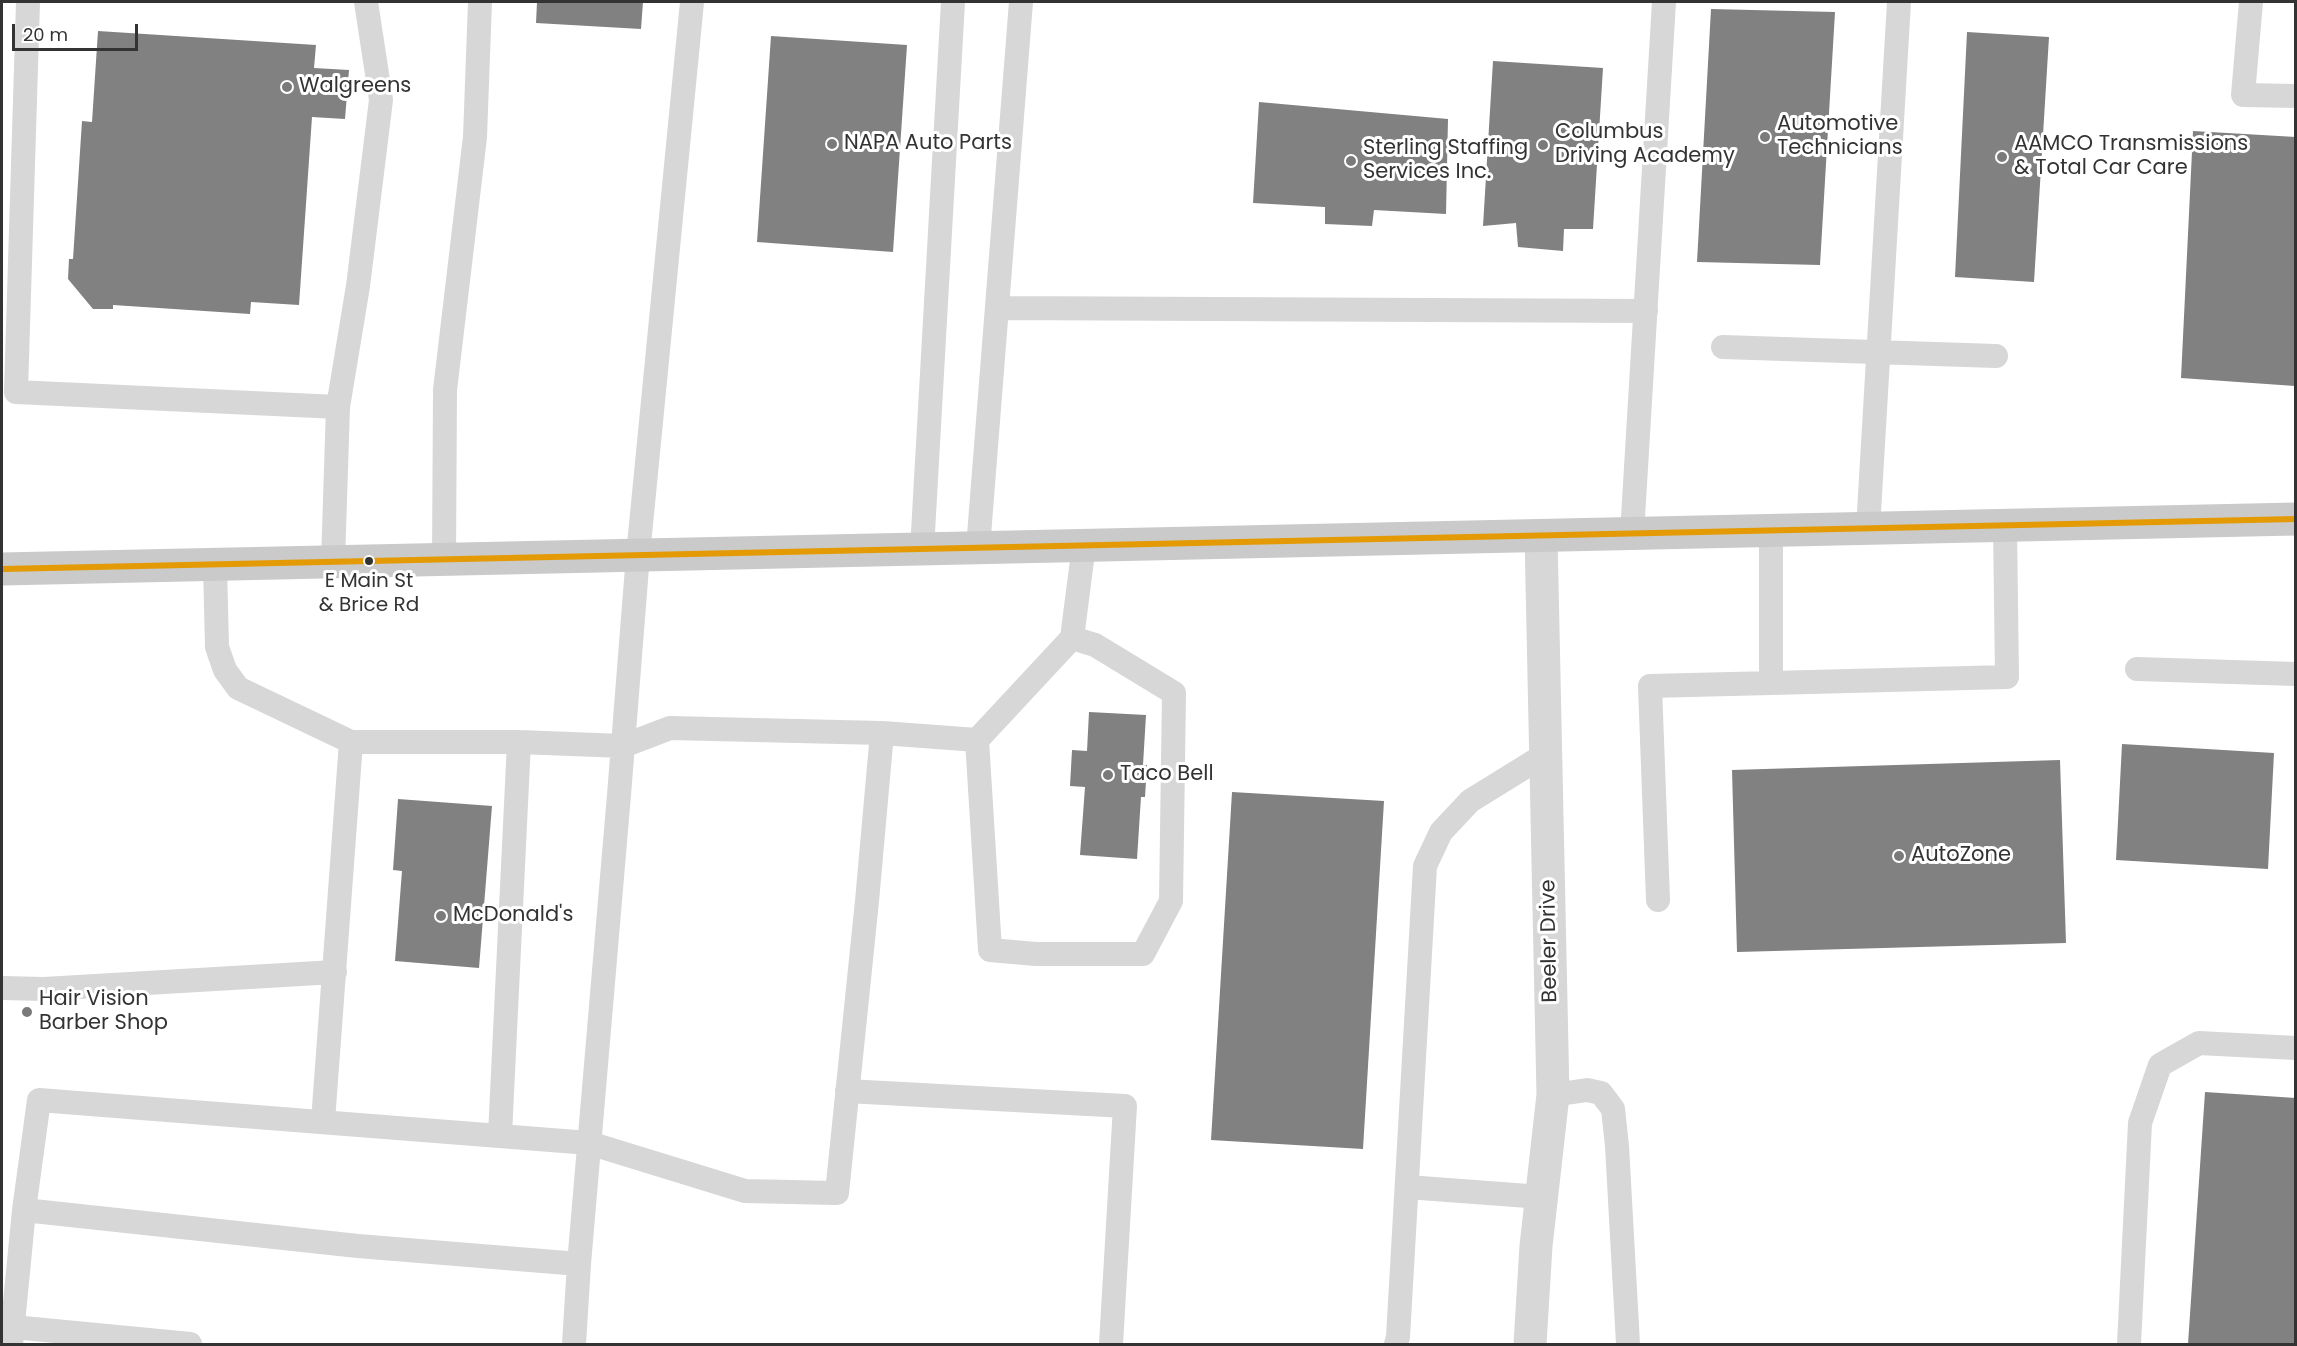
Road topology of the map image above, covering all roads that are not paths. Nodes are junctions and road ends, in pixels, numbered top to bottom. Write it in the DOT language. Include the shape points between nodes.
graph roads {
  1 [pos="28,2"];
  2 [pos="366,2"];
  3 [pos="480,2"];
  4 [pos="692,2"];
  5 [pos="953,2"];
  6 [pos="1021,2"];
  7 [pos="1664,2"];
  8 [pos="1899,2"];
  9 [pos="2251,2"];
  10 [pos="2295,96"];
  11 [pos="997,308"];
  12 [pos="1646,311"];
  13 [pos="1723,347"];
  14 [pos="1879,353"];
  15 [pos="1996,356"];
  16 [pos="338,407"];
  17 [pos="2295,519"];
  18 [pos="2006,525"];
  19 [pos="1868,529"];
  20 [pos="1771,531"];
  21 [pos="1632,534"];
  22 [pos="1541,536"];
  23 [pos="1084,545"];
  24 [pos="978,548"];
  25 [pos="922,550"];
  26 [pos="638,555"];
  27 [pos="444,559"];
  28 [pos="333,562"];
  29 [pos="215,565"];
  30 [pos="2,569"];
  31 [pos="1072,638"];
  32 [pos="2137,669"];
  33 [pos="2295,674"];
  34 [pos="1771,683"];
  35 [pos="882,733"];
  36 [pos="977,740"];
  37 [pos="351,742"];
  38 [pos="519,742"];
  39 [pos="623,746"];
  40 [pos="1546,754"];
  41 [pos="1658,900"];
  42 [pos="335,972"];
  43 [pos="2,988"];
  44 [pos="2295,1048"];
  45 [pos="847,1091"];
  46 [pos="1552,1095"];
  47 [pos="323,1121"];
  48 [pos="500,1135"];
  49 [pos="589,1143"];
  50 [pos="1407,1187"];
  51 [pos="1542,1197"];
  52 [pos="24,1210"];
  53 [pos="579,1264"];
  54 [pos="12,1336"];
  55 [pos="190,1344"];
  56 [pos="574,1344"];
  57 [pos="1111,1344"];
  58 [pos="1396,1344"];
  59 [pos="1530,1344"];
  60 [pos="1628,1344"];
  61 [pos="2129,1344"];
  1 -- 16 [label="lane" via="16,392"];
  2 -- 16 [label="lane" via="381,100 358,286"];
  3 -- 27 [label="lane" via="475,137 445,390"];
  4 -- 26 [label="lane"];
  5 -- 25 [label="lane"];
  6 -- 11 [label="lane"];
  7 -- 12 [label="lane"];
  8 -- 14 [label="lane"];
  9 -- 10 [label="lane" via="2243,95"];
  11 -- 12 [label="lane"];
  11 -- 24 [label="lane"];
  12 -- 21 [label="lane"];
  13 -- 14 [label="lane"];
  14 -- 15 [label="lane"];
  14 -- 19 [label="lane"];
  16 -- 28 [label="lane"];
  17 -- 18 [label="main road"];
  18 -- 19 [label="main road"];
  18 -- 34 [label="lane" via="2007,677"];
  19 -- 20 [label="main road"];
  20 -- 21 [label="main road"];
  20 -- 34 [label="lane"];
  21 -- 22 [label="main road"];
  22 -- 23 [label="main road"];
  22 -- 40 [label="street, Beeler Drive"];
  23 -- 24 [label="main road"];
  23 -- 31 [label="lane"];
  24 -- 25 [label="main road"];
  25 -- 26 [label="main road"];
  26 -- 27 [label="main road"];
  26 -- 39 [label="lane"];
  27 -- 28 [label="main road"];
  28 -- 29 [label="main road"];
  29 -- 30 [label="main road"];
  29 -- 37 [label="lane" via="217,647 225,670 238,688"];
  31 -- 36 [label="lane"];
  31 -- 36 [label="lane" via="1095,645 1174,693 1171,901 1143,954 990,950"];
  32 -- 33 [label="lane"];
  34 -- 41 [label="lane" via="1650,686"];
  35 -- 36 [label="lane"];
  35 -- 39 [label="lane" via="670,728"];
  35 -- 45 [label="lane"];
  37 -- 38 [label="lane"];
  37 -- 42 [label="lane"];
  38 -- 39 [label="lane"];
  38 -- 48 [label="lane"];
  39 -- 49 [label="lane"];
  40 -- 46 [label="street, Beeler Drive"];
  40 -- 50 [label="lane" via="1470,801 1441,832 1425,866"];
  42 -- 43 [label="lane" via="44,989"];
  42 -- 47 [label="lane"];
  44 -- 61 [label="lane" via="2199,1043 2160,1065 2140,1123"];
  45 -- 49 [label="lane" via="837,1193 745,1191"];
  45 -- 57 [label="lane" via="1125,1106"];
  46 -- 51 [label="street, Beeler Drive"];
  46 -- 60 [label="lane" via="1587,1090 1601,1093 1613,1109"];
  47 -- 48 [label="lane"];
  47 -- 52 [label="lane" via="39,1100"];
  48 -- 49 [label="lane"];
  49 -- 53 [label="lane"];
  50 -- 51 [label="lane"];
  50 -- 58 [label="lane"];
  51 -- 59 [label="street, Beeler Drive"];
  52 -- 53 [label="lane" via="358,1246"];
  52 -- 54 [label="lane"];
  53 -- 56 [label="lane"];
  54 -- 55 [label="lane"];
}
